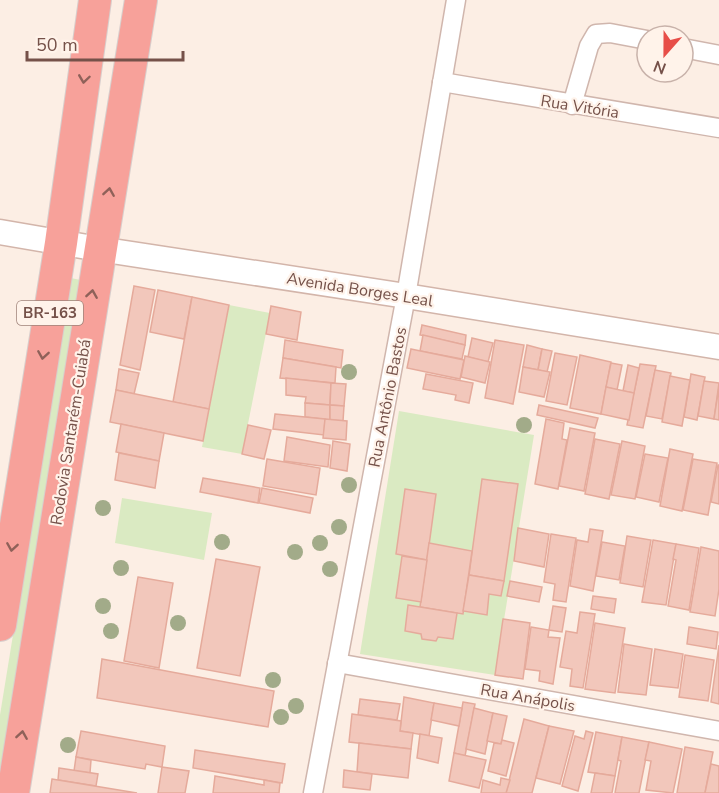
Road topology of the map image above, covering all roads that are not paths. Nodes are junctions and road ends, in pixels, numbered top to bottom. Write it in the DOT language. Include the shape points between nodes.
graph roads {
  1 [pos="95,0"];
  2 [pos="141,0"];
  3 [pos="456,0"];
  4 [pos="635,38"];
  5 [pos="695,50"];
  6 [pos="719,55"];
  7 [pos="442,82"];
  8 [pos="572,105"];
  9 [pos="719,128"];
  10 [pos="0,232"];
  11 [pos="61,243"];
  12 [pos="99,249"];
  13 [pos="406,296"];
  14 [pos="719,347"];
  15 [pos="0,625"];
  16 [pos="337,663"];
  17 [pos="719,731"];
  18 [pos="13,793"];
  19 [pos="313,793"];
  1 -- 11 [label="highway, BR-163, one-way"];
  12 -- 2 [label="highway, Rodovia Santarém-Cuiabá / BR-163, one-way"];
  3 -- 7 [label="street, Rua Antônio Bastos"];
  4 -- 8 [label="street" via="596,34"];
  5 -- 6 [label="street"];
  7 -- 8 [label="street, Rua Vitória"];
  7 -- 13 [label="street, Rua Antônio Bastos"];
  8 -- 9 [label="street, Rua Vitória"];
  10 -- 11 [label="street, Avenida Borges Leal"];
  11 -- 12 [label="street, Avenida Borges Leal"];
  11 -- 15 [label="highway, BR-163, one-way"];
  12 -- 13 [label="street, Avenida Borges Leal"];
  18 -- 12 [label="highway, Rodovia Santarém-Cuiabá / BR-163, one-way"];
  13 -- 14 [label="street, Avenida Borges Leal"];
  13 -- 16 [label="street, Rua Antônio Bastos"];
  16 -- 17 [label="street, Rua Anápolis"];
  16 -- 19 [label="street, Rua Antônio Bastos"];
}
